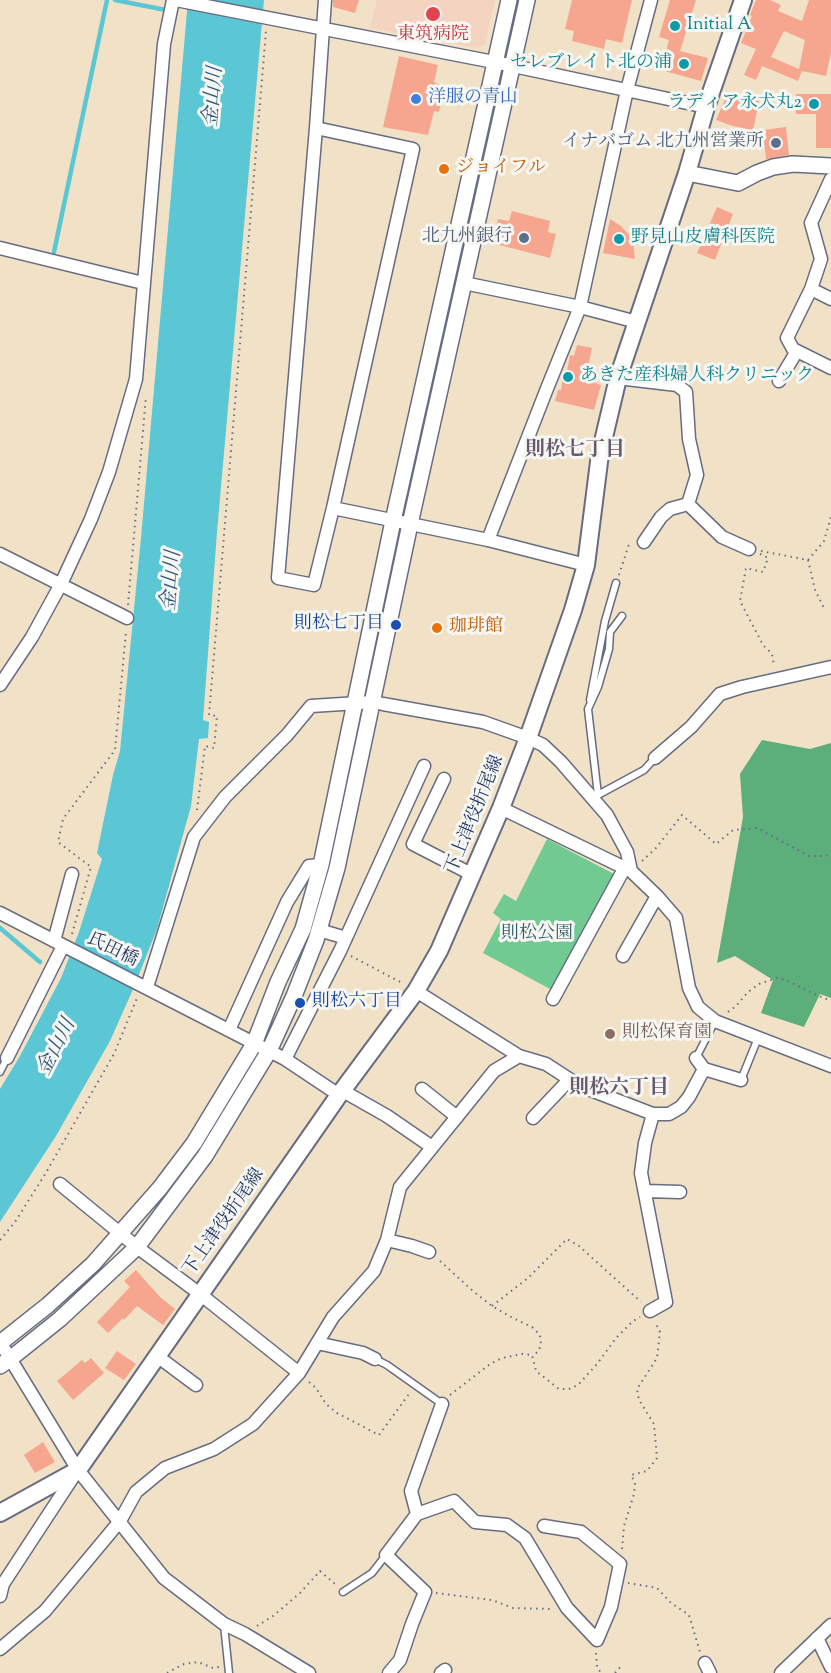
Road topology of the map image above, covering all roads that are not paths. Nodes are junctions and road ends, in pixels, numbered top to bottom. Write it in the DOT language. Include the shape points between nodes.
graph roads {
  1 [pos="177,0"];
  2 [pos="325,0"];
  3 [pos="509,0"];
  4 [pos="527,0"];
  5 [pos="651,0"];
  6 [pos="743,0"];
  7 [pos="322,29"];
  8 [pos="495,63"];
  9 [pos="513,66"];
  10 [pos="627,90"];
  11 [pos="706,107"];
  12 [pos="316,128"];
  13 [pos="831,166"];
  14 [pos="687,173"];
  15 [pos="831,179"];
  16 [pos="0,248"];
  17 [pos="143,283"];
  18 [pos="464,283"];
  19 [pos="811,289"];
  20 [pos="831,298"];
  21 [pos="580,307"];
  22 [pos="637,322"];
  23 [pos="797,351"];
  24 [pos="831,368"];
  25 [pos="618,378"];
  26 [pos="779,381"];
  27 [pos="688,504"];
  28 [pos="333,508"];
  29 [pos="393,521"];
  30 [pos="410,524"];
  31 [pos="488,540"];
  32 [pos="644,542"];
  33 [pos="749,549"];
  34 [pos="0,554"];
  35 [pos="586,565"];
  36 [pos="616,583"];
  37 [pos="61,584"];
  38 [pos="622,615"];
  39 [pos="127,618"];
  40 [pos="831,668"];
  41 [pos="0,685"];
  42 [pos="374,702"];
  43 [pos="356,703"];
  44 [pos="588,709"];
  45 [pos="528,738"];
  46 [pos="655,758"];
  47 [pos="424,766"];
  48 [pos="444,779"];
  49 [pos="596,797"];
  50 [pos="501,808"];
  51 [pos="321,865"];
  52 [pos="628,870"];
  53 [pos="72,874"];
  54 [pos="473,875"];
  55 [pos="657,896"];
  56 [pos="0,913"];
  57 [pos="319,930"];
  58 [pos="346,938"];
  59 [pos="61,945"];
  60 [pos="623,956"];
  61 [pos="144,986"];
  62 [pos="412,989"];
  63 [pos="553,999"];
  64 [pos="715,1021"];
  65 [pos="229,1030"];
  66 [pos="758,1038"];
  67 [pos="254,1044"];
  68 [pos="269,1051"];
  69 [pos="519,1056"];
  70 [pos="7,1058"];
  71 [pos="696,1058"];
  72 [pos="285,1059"];
  73 [pos="831,1066"];
  74 [pos="704,1069"];
  75 [pos="0,1072"];
  76 [pos="569,1080"];
  77 [pos="741,1080"];
  78 [pos="422,1089"];
  79 [pos="341,1093"];
  80 [pos="653,1114"];
  81 [pos="457,1117"];
  82 [pos="533,1118"];
  83 [pos="432,1147"];
  84 [pos="60,1184"];
  85 [pos="645,1191"];
  86 [pos="680,1192"];
  87 [pos="121,1233"];
  88 [pos="387,1240"];
  89 [pos="137,1246"];
  90 [pos="429,1252"];
  91 [pos="200,1294"];
  92 [pos="650,1311"];
  93 [pos="0,1342"];
  94 [pos="317,1343"];
  95 [pos="157,1356"];
  96 [pos="375,1359"];
  97 [pos="5,1363"];
  98 [pos="299,1372"];
  99 [pos="196,1385"];
  100 [pos="442,1404"];
  101 [pos="78,1470"];
  102 [pos="0,1513"];
  103 [pos="417,1514"];
  104 [pos="120,1521"];
  105 [pos="544,1526"];
  106 [pos="386,1555"];
  107 [pos="343,1592"];
  108 [pos="0,1596"];
  109 [pos="224,1624"];
  110 [pos="831,1625"];
  111 [pos="817,1638"];
  112 [pos="0,1649"];
  113 [pos="831,1666"];
  114 [pos="229,1669"];
  115 [pos="309,1673"];
  116 [pos="389,1673"];
  117 [pos="781,1673"];
  1 -- 7 [label="street" via="266,23"];
  1 -- 17 [label="street" via="164,44"];
  2 -- 7 [label="street"];
  3 -- 8 [label="street"];
  4 -- 9 [label="street"];
  5 -- 10 [label="street"];
  6 -- 11 [label="main road, 下上津役折尾線"];
  7 -- 8 [label="street"];
  7 -- 12 [label="street"];
  8 -- 9 [label="street"];
  8 -- 29 [label="street"];
  9 -- 10 [label="street"];
  9 -- 18 [label="street"];
  10 -- 11 [label="street"];
  10 -- 21 [label="street"];
  11 -- 14 [label="main road, 下上津役折尾線"];
  12 -- 28 [label="street" via="413,149"];
  12 -- 28 [label="street" via="278,578 314,585"];
  13 -- 14 [label="street" via="773,167 738,183"];
  14 -- 22 [label="main road, 下上津役折尾線"];
  15 -- 19 [label="street" via="811,223 821,259"];
  16 -- 17 [label="street"];
  17 -- 37 [label="street" via="136,379 109,472"];
  18 -- 21 [label="street"];
  18 -- 30 [label="street"];
  19 -- 20 [label="street"];
  19 -- 23 [label="street" via="786,338"];
  21 -- 22 [label="street"];
  21 -- 31 [label="street"];
  22 -- 25 [label="main road, 下上津役折尾線"];
  23 -- 24 [label="street"];
  23 -- 26 [label="street"];
  25 -- 27 [label="street" via="677,385 687,392 689,439 697,475"];
  25 -- 35 [label="main road, 下上津役折尾線" via="600,454"];
  27 -- 32 [label="street" via="670,509"];
  27 -- 33 [label="street" via="722,537"];
  28 -- 29 [label="street"];
  29 -- 30 [label="street"];
  29 -- 43 [label="street"];
  30 -- 31 [label="street"];
  30 -- 42 [label="street"];
  31 -- 35 [label="street"];
  34 -- 37 [label="street"];
  35 -- 45 [label="main road, 下上津役折尾線"];
  36 -- 44 [label="lane" via="604,621"];
  37 -- 39 [label="street"];
  37 -- 41 [label="street" via="32,638"];
  38 -- 44 [label="lane" via="610,632 609,649"];
  40 -- 46 [label="street" via="720,694 691,727"];
  42 -- 43 [label="street"];
  42 -- 45 [label="street" via="483,722"];
  42 -- 57 [label="street"];
  43 -- 51 [label="street"];
  43 -- 61 [label="street" via="311,706 225,797 194,837"];
  44 -- 49 [label="lane"];
  45 -- 49 [label="street" via="543,745"];
  45 -- 50 [label="main road, 下上津役折尾線"];
  46 -- 49 [label="lane" via="644,770"];
  47 -- 58 [label="street"];
  48 -- 54 [label="street" via="413,844"];
  49 -- 52 [label="street" via="627,852"];
  50 -- 52 [label="street"];
  50 -- 54 [label="main road, 下上津役折尾線"];
  51 -- 65 [label="street" via="309,866 287,902"];
  51 -- 67 [label="street" via="303,929"];
  52 -- 55 [label="street"];
  52 -- 63 [label="street"];
  53 -- 59 [label="street"];
  54 -- 62 [label="main road, 下上津役折尾線" via="439,951"];
  55 -- 60 [label="street"];
  55 -- 64 [label="street" via="676,918 689,988 698,1007"];
  56 -- 59 [label="street, 氏田橋"];
  57 -- 58 [label="street"];
  57 -- 68 [label="street"];
  58 -- 72 [label="street"];
  59 -- 61 [label="street, 氏田橋"];
  59 -- 70 [label="street"];
  61 -- 65 [label="street, 氏田橋"];
  62 -- 69 [label="street"];
  62 -- 79 [label="main road, 下上津役折尾線"];
  64 -- 66 [label="street"];
  64 -- 71 [label="lane"];
  65 -- 67 [label="street, 氏田橋"];
  66 -- 73 [label="street"];
  66 -- 77 [label="lane"];
  67 -- 68 [label="street, 氏田橋"];
  67 -- 87 [label="street" via="194,1143"];
  68 -- 72 [label="street, 氏田橋"];
  68 -- 89 [label="street" via="205,1156"];
  69 -- 76 [label="street" via="546,1064"];
  69 -- 81 [label="street" via="494,1071"];
  70 -- 75 [label="lane"];
  71 -- 74 [label="street"];
  72 -- 79 [label="street, 氏田橋"];
  74 -- 77 [label="street"];
  74 -- 80 [label="street" via="681,1107 669,1114"];
  76 -- 80 [label="street"];
  76 -- 82 [label="street"];
  78 -- 81 [label="street"];
  79 -- 83 [label="street, 氏田橋" via="387,1116"];
  79 -- 91 [label="main road, 下上津役折尾線"];
  80 -- 85 [label="street" via="641,1173"];
  81 -- 83 [label="street"];
  83 -- 88 [label="street" via="400,1187"];
  84 -- 87 [label="street"];
  85 -- 86 [label="street"];
  85 -- 92 [label="street" via="666,1302"];
  87 -- 89 [label="street"];
  87 -- 93 [label="street" via="48,1305"];
  88 -- 90 [label="street"];
  88 -- 94 [label="street" via="374,1271 333,1317"];
  89 -- 91 [label="street"];
  89 -- 97 [label="street" via="60,1319"];
  91 -- 95 [label="main road, 下上津役折尾線"];
  91 -- 98 [label="street"];
  93 -- 97 [label="street"];
  94 -- 96 [label="street"];
  94 -- 98 [label="street"];
  95 -- 99 [label="street"];
  95 -- 101 [label="main road, 下上津役折尾線"];
  96 -- 100 [label="lane"];
  97 -- 101 [label="street"];
  98 -- 104 [label="street" via="254,1424 214,1449 165,1468 136,1492"];
  100 -- 103 [label="street" via="411,1491"];
  101 -- 102 [label="main road, 下上津役折尾線"];
  101 -- 104 [label="street"];
  101 -- 108 [label="street" via="3,1584"];
  103 -- 105 [label="street" via="453,1501 476,1522 507,1525 525,1538 567,1608 597,1640 611,1607 620,1564 581,1532"];
  103 -- 106 [label="street"];
  104 -- 109 [label="street" via="164,1578"];
  104 -- 112 [label="street" via="45,1611"];
  106 -- 107 [label="lane" via="372,1573"];
  106 -- 116 [label="street" via="425,1592 400,1660"];
  109 -- 114 [label="lane"];
  109 -- 115 [label="street"];
  110 -- 111 [label="street"];
  111 -- 113 [label="street"];
  111 -- 117 [label="street"];
}
